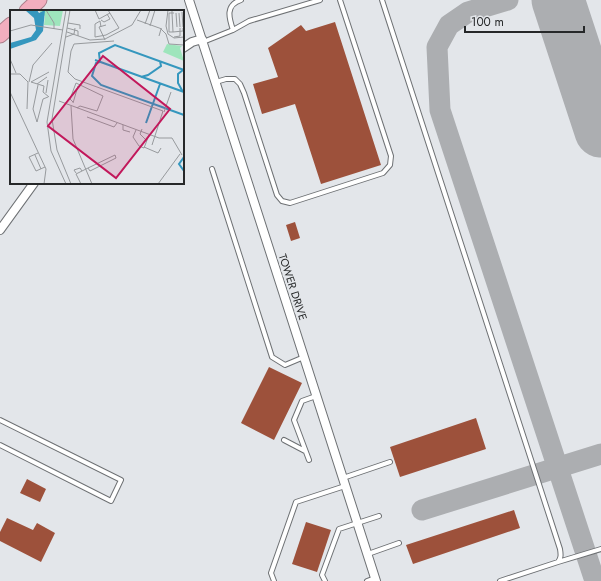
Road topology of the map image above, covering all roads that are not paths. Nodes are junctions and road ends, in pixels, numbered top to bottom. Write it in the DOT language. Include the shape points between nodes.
graph roads {
  1 [pos="39,0"];
  2 [pos="190,0"];
  3 [pos="241,0"];
  4 [pos="320,0"];
  5 [pos="340,0"];
  6 [pos="382,0"];
  7 [pos="28,10"];
  8 [pos="10,26"];
  9 [pos="233,30"];
  10 [pos="0,34"];
  11 [pos="202,40"];
  12 [pos="184,47"];
  13 [pos="216,82"];
  14 [pos="212,169"];
  15 [pos="33,184"];
  16 [pos="0,230"];
  17 [pos="304,357"];
  18 [pos="317,396"];
  19 [pos="0,420"];
  20 [pos="284,440"];
  21 [pos="0,445"];
  22 [pos="306,451"];
  23 [pos="309,460"];
  24 [pos="390,462"];
  25 [pos="344,482"];
  26 [pos="379,516"];
  27 [pos="358,523"];
  28 [pos="399,543"];
  29 [pos="601,549"];
  30 [pos="368,554"];
  31 [pos="558,562"];
  32 [pos="376,580"];
  33 [pos="274,581"];
  34 [pos="325,581"];
  35 [pos="366,581"];
  36 [pos="500,581"];
  1 -- 7 [label="highway"];
  2 -- 11 [label="street, TOWER DRIVE"];
  3 -- 9 [label="lane" via="230,7 229,16"];
  4 -- 9 [label="lane" via="249,21"];
  5 -- 13 [label="lane" via="391,156 390,165 383,173 290,203 282,201 277,195 240,84 235,79"];
  6 -- 31 [label="lane" via="560,549"];
  8 -- 10 [label="highway"];
  9 -- 11 [label="lane"];
  11 -- 12 [label="street"];
  11 -- 13 [label="street, TOWER DRIVE"];
  13 -- 17 [label="street, TOWER DRIVE"];
  14 -- 17 [label="lane" via="272,357 285,365"];
  15 -- 16 [label="street"];
  17 -- 18 [label="street, TOWER DRIVE"];
  18 -- 22 [label="lane" via="302,401 294,420"];
  18 -- 25 [label="street, TOWER DRIVE"];
  19 -- 21 [label="lane" via="121,480 111,501"];
  20 -- 22 [label="lane"];
  22 -- 23 [label="lane"];
  24 -- 25 [label="lane"];
  25 -- 27 [label="street, TOWER DRIVE"];
  25 -- 33 [label="lane" via="296,502 271,573"];
  26 -- 27 [label="lane"];
  27 -- 30 [label="street, TOWER DRIVE"];
  27 -- 34 [label="lane" via="339,529 322,575"];
  28 -- 30 [label="lane"];
  29 -- 31 [label="lane"];
  30 -- 32 [label="street, TOWER DRIVE"];
  31 -- 36 [label="lane"];
  32 -- 35 [label="lane"];
}
